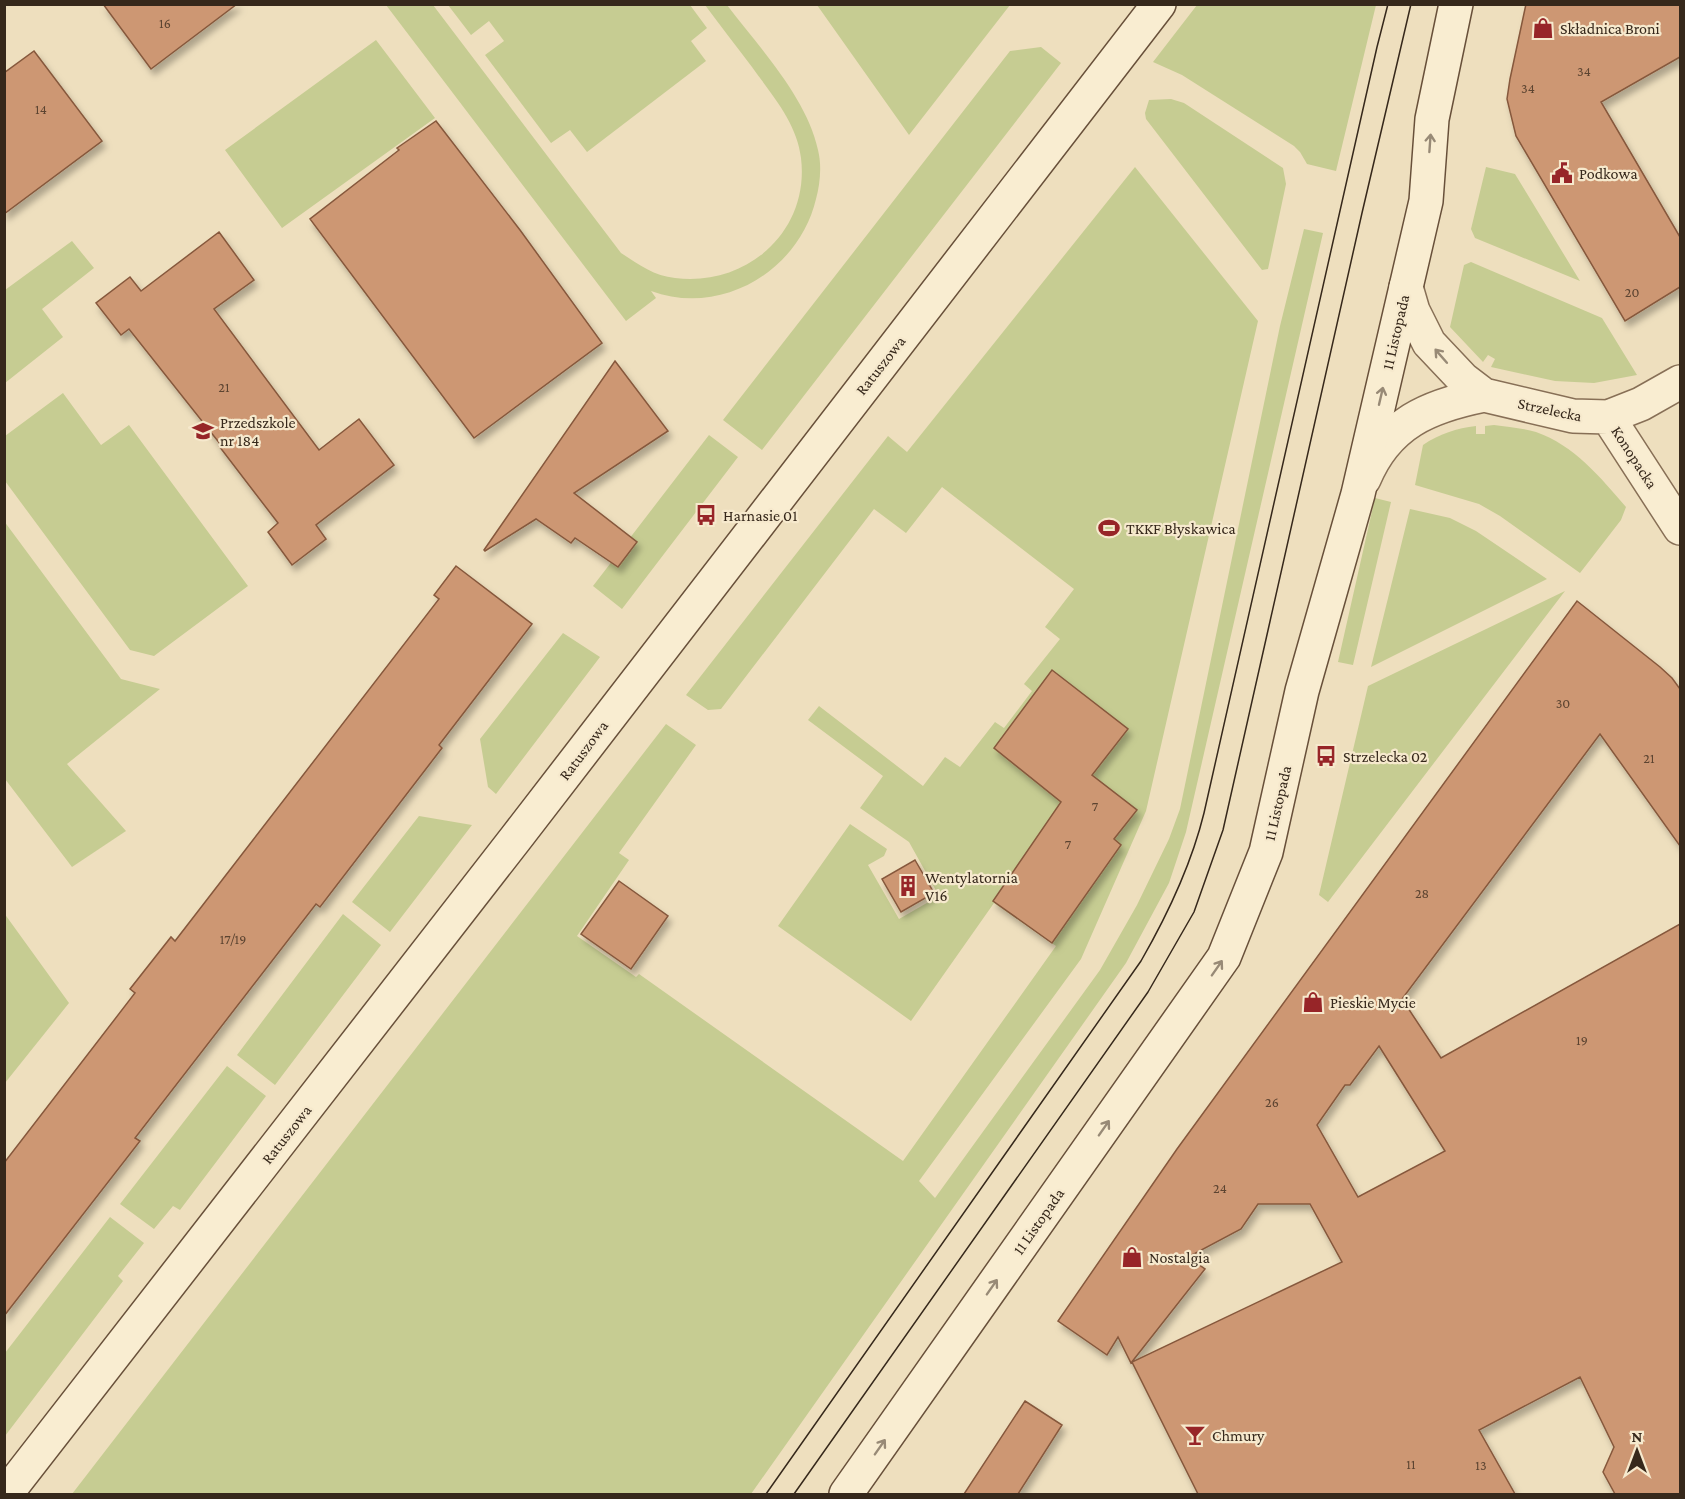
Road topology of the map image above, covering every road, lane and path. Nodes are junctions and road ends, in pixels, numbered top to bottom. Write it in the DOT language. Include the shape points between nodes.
graph roads {
  1 [pos="1456,4"];
  2 [pos="1149,9"];
  3 [pos="1406,287"];
  4 [pos="1680,382"];
  5 [pos="1484,395"];
  6 [pos="1608,417"];
  7 [pos="1358,494"];
  8 [pos="1680,528"];
  9 [pos="6,1494"];
  10 [pos="846,1494"];
  3 -- 1 [label="street, 11 Listopada, one-way" via="1426,201 1432,119"];
  2 -- 9 [label="street, Ratuszowa"];
  5 -- 3 [label="street, Strzelecka, one-way" via="1429,343"];
  7 -- 3 [label="street, 11 Listopada, one-way"];
  4 -- 6 [label="street, Strzelecka"];
  5 -- 6 [label="street, Strzelecka" via="1573,416"];
  5 -- 7 [label="street, Strzelecka" via="1435,407 1398,429 1370,465"];
  6 -- 8 [label="street, Konopacka"];
  10 -- 7 [label="street, 11 Listopada, one-way" via="1224,957 1266,852 1302,691"];
}
